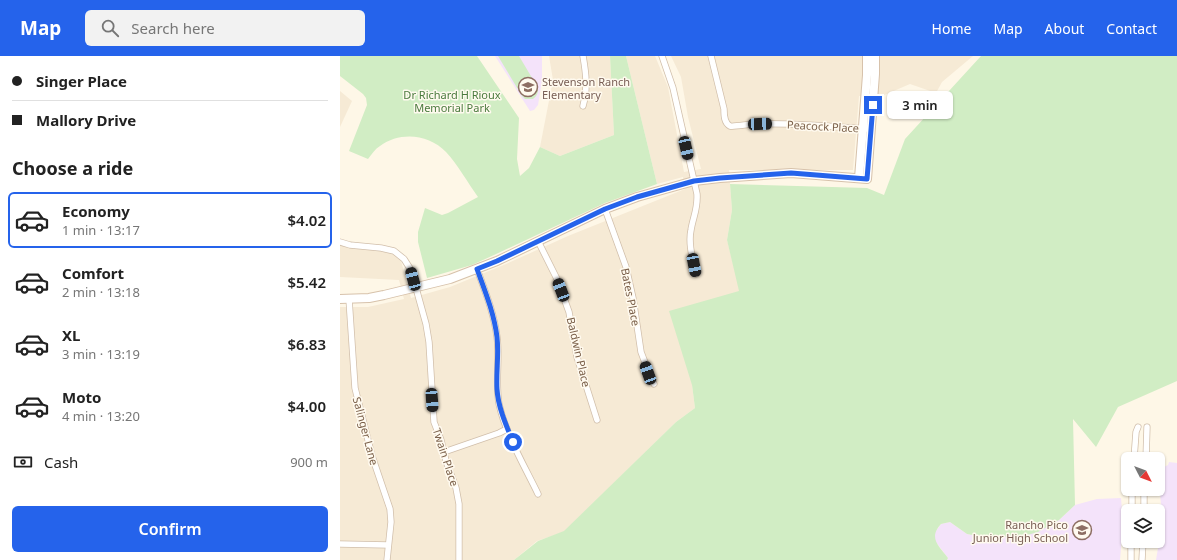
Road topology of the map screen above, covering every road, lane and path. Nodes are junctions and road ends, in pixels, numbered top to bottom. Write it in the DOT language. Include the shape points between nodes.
graph roads {
  1 [pos="583,56"];
  2 [pos="662,56"];
  3 [pos="711,56"];
  4 [pos="867,56"];
  5 [pos="875,56"];
  6 [pos="583,106"];
  7 [pos="867,129"];
  8 [pos="694,181"];
  9 [pos="605,209"];
  10 [pos="538,241"];
  11 [pos="340,242"];
  12 [pos="477,269"];
  13 [pos="696,274"];
  14 [pos="416,287"];
  15 [pos="340,299"];
  16 [pos="349,299"];
  17 [pos="654,384"];
  18 [pos="597,420"];
  19 [pos="1138,427"];
  20 [pos="1147,427"];
  21 [pos="507,429"];
  22 [pos="444,452"];
  23 [pos="1135,452"];
  24 [pos="1146,452"];
  25 [pos="538,494"];
  26 [pos="340,544"];
  27 [pos="388,545"];
  28 [pos="1131,548"];
  29 [pos="1143,548"];
  30 [pos="387,560"];
  31 [pos="459,560"];
  32 [pos="1131,560"];
  33 [pos="1142,560"];
  1 -- 6 [label="street" via="586,80"];
  2 -- 8 [label="street" via="673,88"];
  3 -- 7 [label="street, Peacock Place" via="725,122 728,125 733,127 775,123"];
  4 -- 7 [label="main road"];
  5 -- 7 [label="main road"];
  7 -- 8 [label="main road" via="863,178 791,173"];
  8 -- 9 [label="main road"];
  8 -- 13 [label="street" via="698,202 690,231 690,241"];
  9 -- 10 [label="main road"];
  9 -- 17 [label="street, Bates Place" via="626,267 641,352"];
  10 -- 12 [label="main road"];
  10 -- 18 [label="street, Baldwin Place" via="557,279 569,312 577,357"];
  11 -- 14 [label="street, Twain Place" via="350,246 394,251 408,264"];
  12 -- 14 [label="main road"];
  12 -- 21 [label="street" via="490,303 495,327 498,348 497,390"];
  14 -- 16 [label="main road" via="369,298"];
  14 -- 22 [label="street, Twain Place" via="429,342 434,422"];
  15 -- 16 [label="main road"];
  16 -- 27 [label="street, Salinger Lane" via="355,388 372,456 390,509"];
  19 -- 23 [label="street"];
  20 -- 24 [label="street"];
  21 -- 22 [label="street"];
  21 -- 25 [label="street"];
  22 -- 31 [label="street, Twain Place" via="459,504"];
  26 -- 27 [label="street"];
  27 -- 30 [label="street, Salinger Lane"];
  28 -- 32 [label="street"];
  29 -- 33 [label="street"];
}
